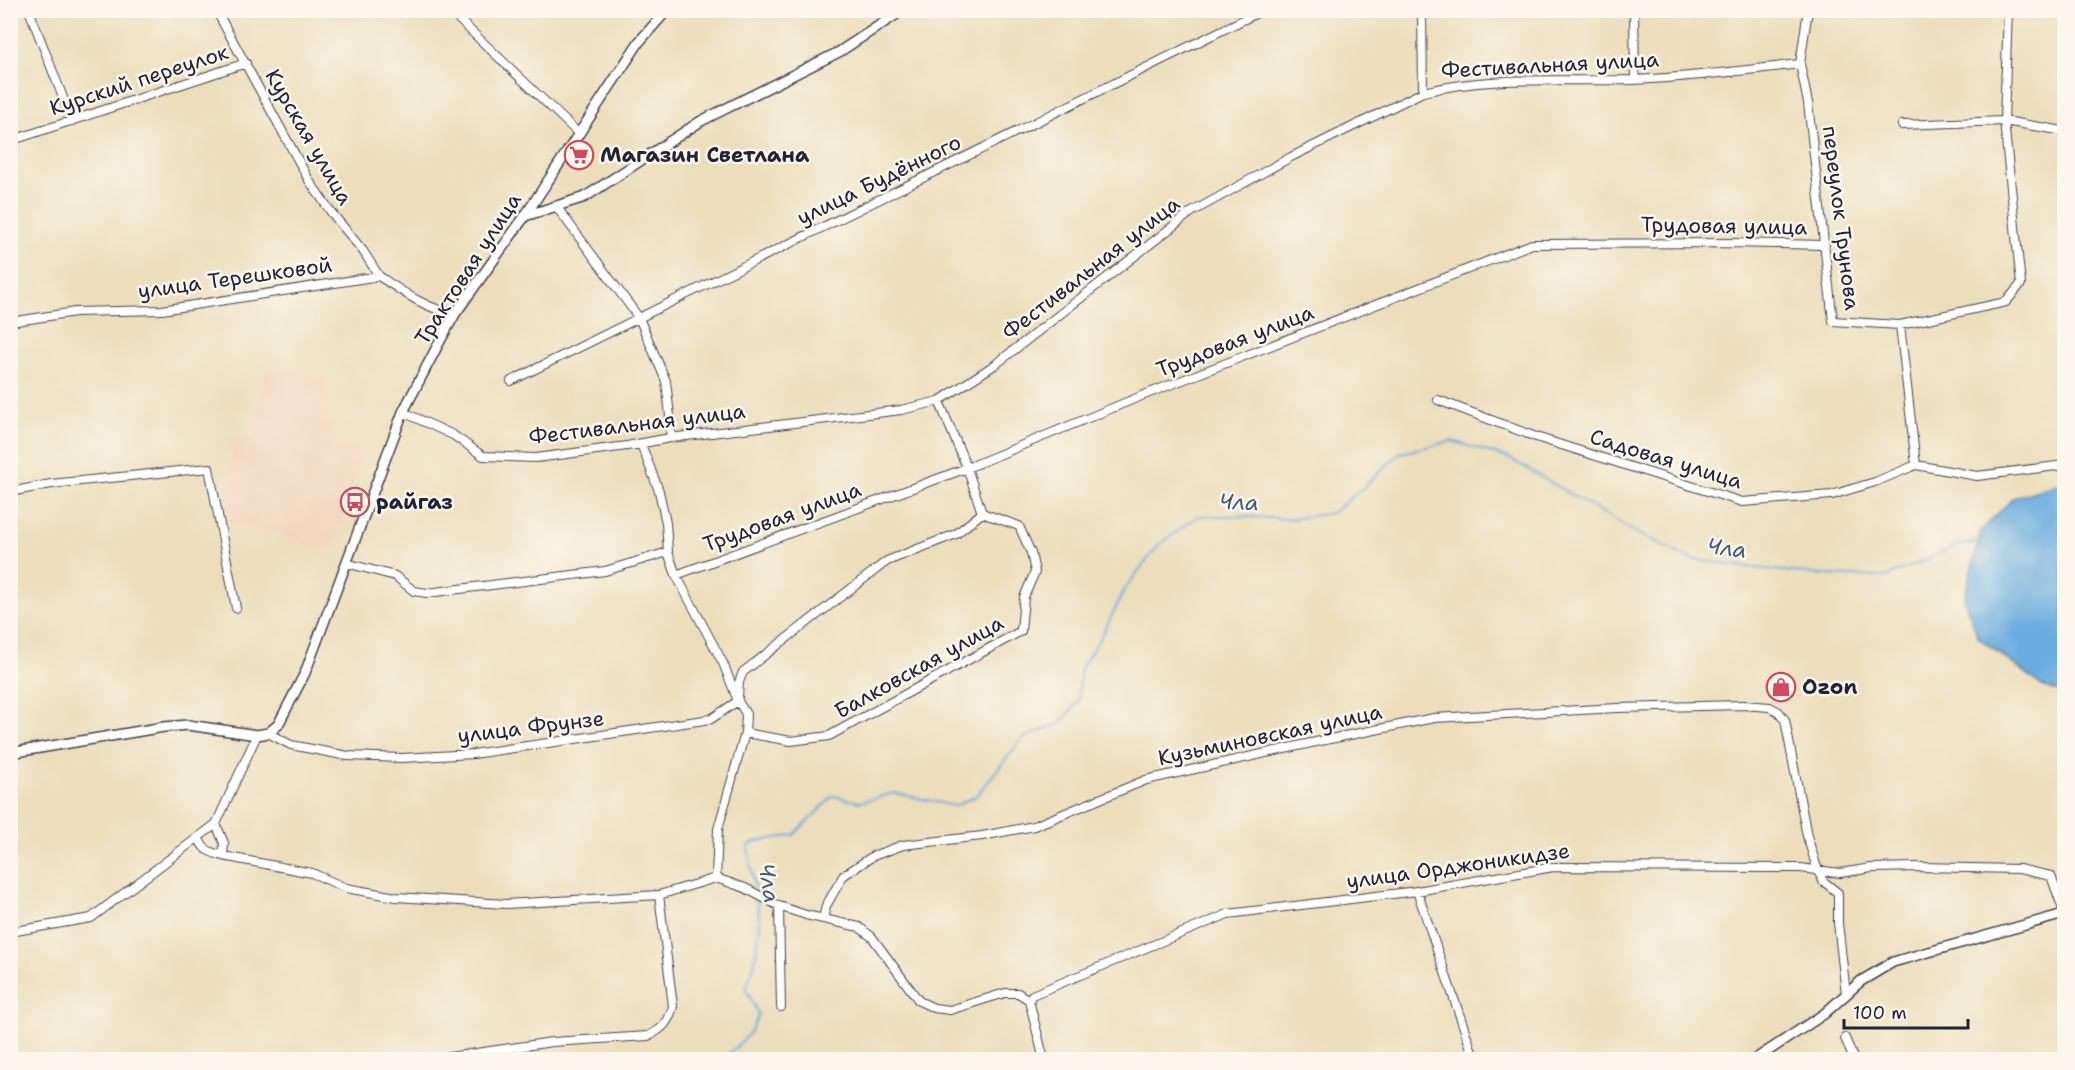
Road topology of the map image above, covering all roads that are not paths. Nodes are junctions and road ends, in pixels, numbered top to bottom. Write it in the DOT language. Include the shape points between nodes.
graph roads {
  1 [pos="29,10"];
  2 [pos="216,10"];
  3 [pos="449,10"];
  4 [pos="667,10"];
  5 [pos="903,10"];
  6 [pos="1263,10"];
  7 [pos="1422,10"];
  8 [pos="1634,10"];
  9 [pos="1808,10"];
  10 [pos="2008,10"];
  11 [pos="246,63"];
  12 [pos="1800,64"];
  13 [pos="1635,80"];
  14 [pos="1423,92"];
  15 [pos="72,121"];
  16 [pos="2004,121"];
  17 [pos="1902,125"];
  18 [pos="2064,131"];
  19 [pos="578,133"];
  20 [pos="10,141"];
  21 [pos="556,206"];
  22 [pos="525,216"];
  23 [pos="1825,245"];
  24 [pos="379,276"];
  25 [pos="455,314"];
  26 [pos="639,318"];
  27 [pos="10,322"];
  28 [pos="1900,325"];
  29 [pos="511,381"];
  30 [pos="939,400"];
  31 [pos="1438,400"];
  32 [pos="403,412"];
  33 [pos="670,438"];
  34 [pos="641,444"];
  35 [pos="1916,465"];
  36 [pos="2064,465"];
  37 [pos="967,468"];
  38 [pos="10,492"];
  39 [pos="982,513"];
  40 [pos="668,552"];
  41 [pos="346,563"];
  42 [pos="676,574"];
  43 [pos="236,608"];
  44 [pos="738,701"];
  45 [pos="268,733"];
  46 [pos="745,734"];
  47 [pos="257,735"];
  48 [pos="10,753"];
  49 [pos="216,824"];
  50 [pos="200,837"];
  51 [pos="223,856"];
  52 [pos="1818,871"];
  53 [pos="716,878"];
  54 [pos="1417,891"];
  55 [pos="659,895"];
  56 [pos="779,906"];
  57 [pos="2064,913"];
  58 [pos="823,919"];
  59 [pos="10,932"];
  60 [pos="1846,994"];
  61 [pos="1029,1000"];
  62 [pos="781,1007"];
  63 [pos="1845,1038"];
  64 [pos="429,1059"];
  65 [pos="1044,1059"];
  66 [pos="1475,1059"];
  67 [pos="1754,1059"];
  68 [pos="1854,1059"];
  1 -- 15 [label="street"];
  2 -- 11 [label="street, Курская улица"];
  3 -- 19 [label="street"];
  4 -- 19 [label="street, Трактовая улица" via="639,42"];
  5 -- 21 [label="street" via="839,52 701,121 585,196"];
  6 -- 26 [label="street, улица Будённого"];
  7 -- 14 [label="street"];
  8 -- 13 [label="street"];
  9 -- 12 [label="street, переулок Трунова"];
  10 -- 16 [label="street, переулок Трунова"];
  11 -- 15 [label="street, Курский переулок"];
  11 -- 24 [label="street, Курская улица" via="310,182"];
  12 -- 13 [label="street, Фестивальная улица"];
  12 -- 23 [label="street, переулок Трунова"];
  13 -- 14 [label="street, Фестивальная улица" via="1520,81 1446,86"];
  14 -- 30 [label="street, Фестивальная улица" via="1291,157 1190,213 996,364"];
  15 -- 20 [label="street, Курский переулок"];
  16 -- 17 [label="street"];
  16 -- 18 [label="street"];
  16 -- 28 [label="street, переулок Трунова" via="2021,284 2006,302"];
  19 -- 22 [label="street, Трактовая улица"];
  21 -- 22 [label="street"];
  21 -- 26 [label="street"];
  22 -- 25 [label="street, Трактовая улица"];
  23 -- 28 [label="street, переулок Трунова" via="1833,321"];
  23 -- 37 [label="street, Трудовая улица" via="1532,244"];
  24 -- 25 [label="street" via="437,311"];
  24 -- 27 [label="street, улица Терешковой" via="162,310 75,312"];
  25 -- 32 [label="street, Трактовая улица"];
  26 -- 29 [label="street, улица Будённого"];
  26 -- 33 [label="street" via="666,381"];
  28 -- 35 [label="street"];
  30 -- 33 [label="street, Фестивальная улица" via="900,410"];
  30 -- 37 [label="street"];
  31 -- 35 [label="street, Садовая улица" via="1536,437 1742,502 1832,495"];
  32 -- 34 [label="street, Фестивальная улица" via="453,435 483,456 536,458"];
  32 -- 41 [label="street, Трактовая улица"];
  33 -- 34 [label="street, Фестивальная улица"];
  34 -- 40 [label="street" via="659,491"];
  35 -- 36 [label="street" via="1977,476"];
  37 -- 39 [label="street"];
  37 -- 42 [label="street, Трудовая улица"];
  38 -- 43 [label="street" via="51,484 209,468"];
  39 -- 44 [label="street" via="956,534 887,561 797,628 743,672"];
  39 -- 46 [label="street, Балковская улица" via="1018,526 1030,553 1035,572 1024,597 1021,631 829,736 791,741"];
  40 -- 41 [label="street" via="605,571 427,592 414,591 395,576"];
  40 -- 42 [label="street"];
  41 -- 45 [label="street, Трактовая улица" via="305,673 278,724"];
  42 -- 44 [label="street" via="723,663"];
  44 -- 45 [label="street, улица Фрунзе" via="711,719 473,754 348,756 291,745"];
  44 -- 46 [label="street" via="746,714"];
  45 -- 47 [label="street"];
  46 -- 53 [label="street" via="718,830"];
  47 -- 48 [label="street" via="188,725"];
  47 -- 49 [label="street"];
  49 -- 50 [label="street"];
  49 -- 51 [label="street" via="224,843"];
  50 -- 51 [label="street" via="201,846 207,851"];
  50 -- 59 [label="street" via="91,918"];
  51 -- 55 [label="street" via="312,873 346,888 396,897 507,904"];
  52 -- 54 [label="street, улица Орджоникидзе" via="1553,867"];
  52 -- 57 [label="street, улица Орджоникидзе" via="2019,869 2051,876"];
  52 -- 58 [label="street, Кузьминовская улица" via="1807,836 1785,720 1779,712 1770,707 1743,705 1617,708 1434,718 1146,780 1034,826 903,845 873,856 843,876"];
  52 -- 60 [label="street" via="1823,881 1838,893"];
  53 -- 55 [label="street"];
  53 -- 56 [label="street"];
  54 -- 61 [label="street, улица Орджоникидзе" via="1228,914 1032,995"];
  54 -- 66 [label="street"];
  55 -- 64 [label="street" via="673,1006 670,1019 661,1030 648,1036 552,1042"];
  56 -- 58 [label="street"];
  56 -- 62 [label="street"];
  57 -- 60 [label="street" via="1893,962"];
  58 -- 61 [label="street" via="859,927 872,937 919,1001 934,1008 950,1010 1005,993 1018,993"];
  60 -- 67 [label="street" via="1824,1014"];
  61 -- 65 [label="street"];
  63 -- 68 [label="street"];
}
